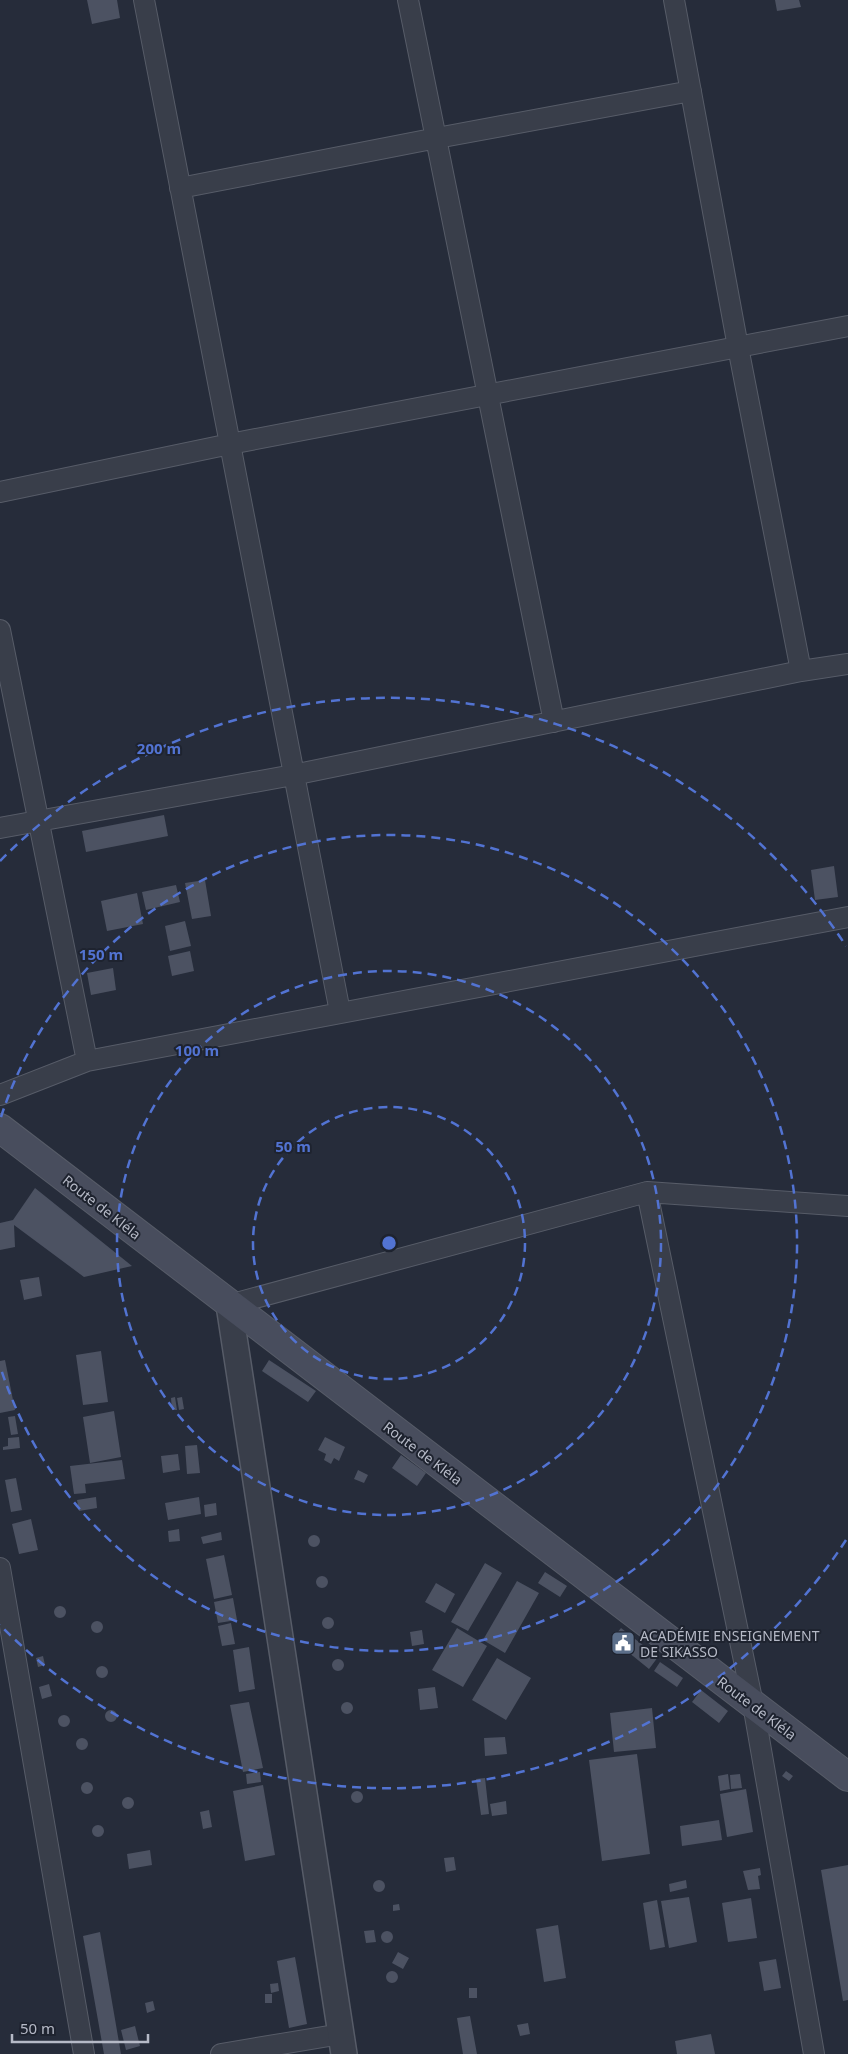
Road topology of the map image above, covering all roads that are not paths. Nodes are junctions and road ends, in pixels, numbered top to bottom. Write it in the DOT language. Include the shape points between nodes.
graph roads {
  1 [pos="144,0"];
  2 [pos="408,0"];
  3 [pos="674,0"];
  4 [pos="691,91"];
  5 [pos="437,138"];
  6 [pos="180,188"];
  7 [pos="848,326"];
  8 [pos="738,347"];
  9 [pos="487,396"];
  10 [pos="230,444"];
  11 [pos="0,492"];
  12 [pos="0,630"];
  13 [pos="848,664"];
  14 [pos="801,671"];
  15 [pos="554,722"];
  16 [pos="293,775"];
  17 [pos="39,822"];
  18 [pos="0,828"];
  19 [pos="848,917"];
  20 [pos="340,1012"];
  21 [pos="87,1061"];
  22 [pos="0,1095"];
  23 [pos="0,1128"];
  24 [pos="647,1192"];
  25 [pos="848,1206"];
  26 [pos="229,1305"];
  27 [pos="0,1568"];
  28 [pos="752,1704"];
  29 [pos="848,1777"];
  30 [pos="343,2044"];
  31 [pos="84,2054"];
  32 [pos="221,2054"];
  33 [pos="814,2054"];
  1 -- 6 [label="street"];
  2 -- 5 [label="street"];
  3 -- 4 [label="street"];
  4 -- 5 [label="street"];
  4 -- 8 [label="street"];
  5 -- 6 [label="street"];
  5 -- 9 [label="street"];
  6 -- 10 [label="street"];
  7 -- 8 [label="street"];
  8 -- 9 [label="street"];
  8 -- 14 [label="street"];
  9 -- 10 [label="street"];
  9 -- 15 [label="street"];
  10 -- 11 [label="street"];
  10 -- 16 [label="street"];
  12 -- 17 [label="street"];
  13 -- 14 [label="street"];
  14 -- 15 [label="street"];
  15 -- 16 [label="street"];
  16 -- 17 [label="street"];
  16 -- 20 [label="street"];
  17 -- 18 [label="street"];
  17 -- 21 [label="street"];
  19 -- 20 [label="street"];
  20 -- 21 [label="street"];
  21 -- 22 [label="street"];
  23 -- 26 [label="main road, Route de Kléla"];
  24 -- 25 [label="street"];
  24 -- 26 [label="street"];
  24 -- 28 [label="street"];
  26 -- 28 [label="main road, Route de Kléla"];
  26 -- 30 [label="street"];
  27 -- 31 [label="street"];
  28 -- 29 [label="main road, Route de Kléla"];
  28 -- 33 [label="street"];
  30 -- 32 [label="street"];
}
